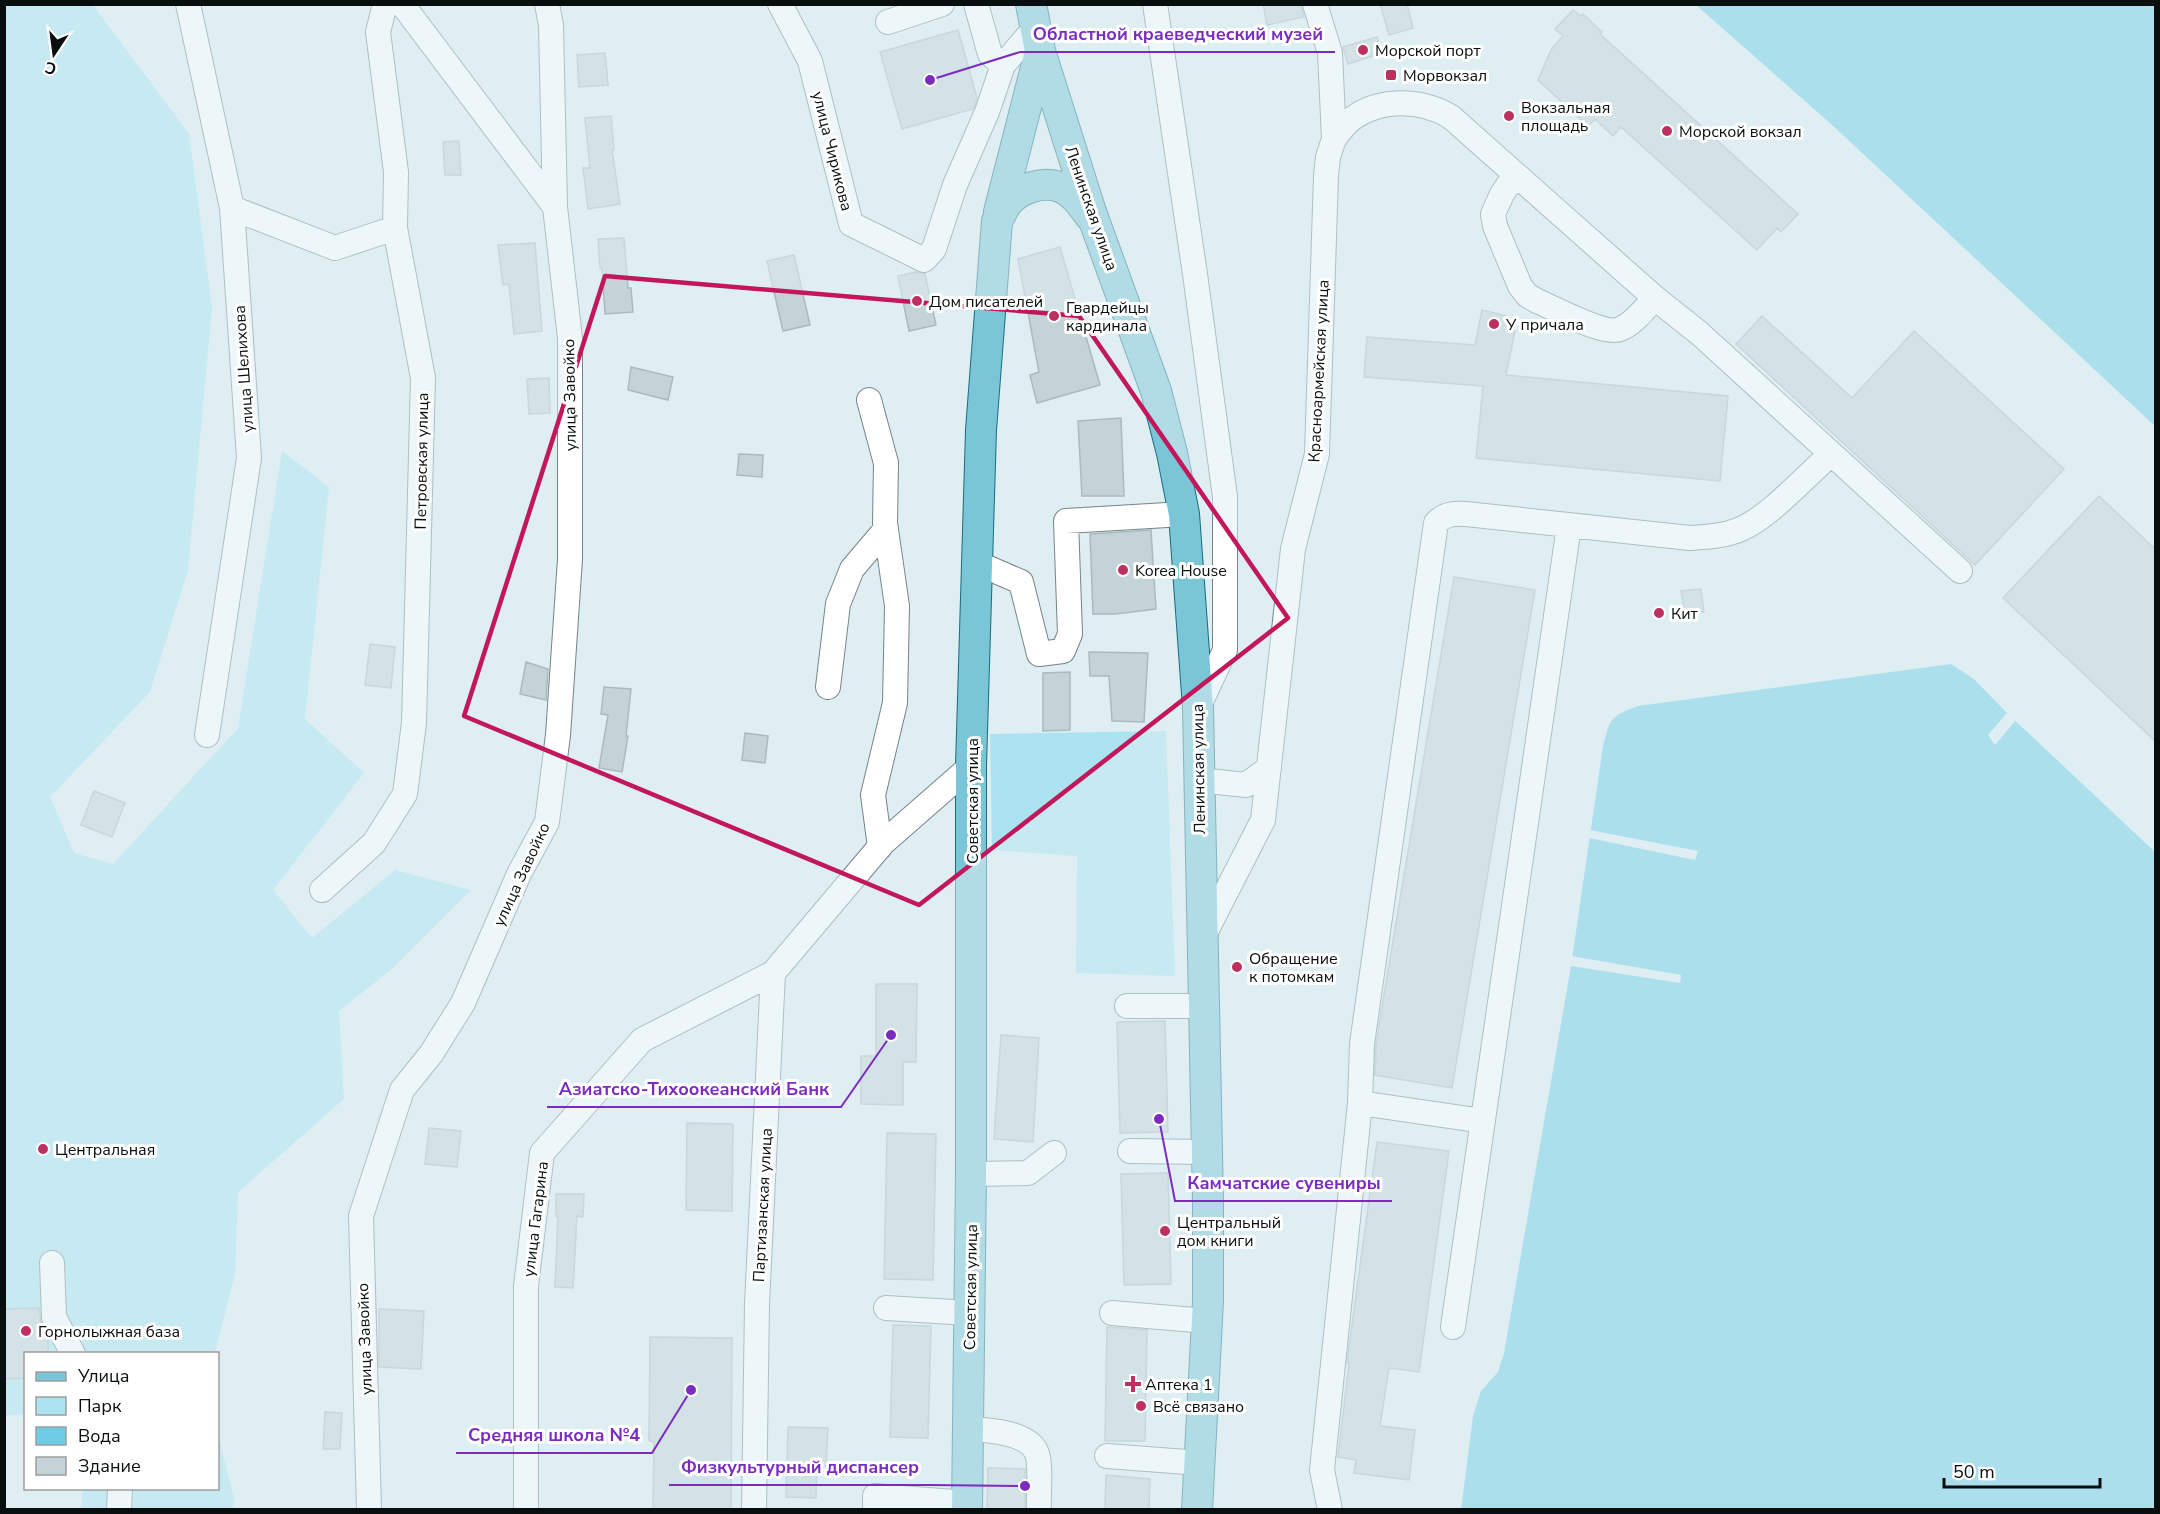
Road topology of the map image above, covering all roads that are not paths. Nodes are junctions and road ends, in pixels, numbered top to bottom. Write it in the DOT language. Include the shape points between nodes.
graph roads {
  1 [pos="188,4"];
  2 [pos="385,4"];
  3 [pos="402,4"];
  4 [pos="548,4"];
  5 [pos="780,4"];
  6 [pos="942,4"];
  7 [pos="976,4"];
  8 [pos="1155,4"];
  9 [pos="1315,4"];
  10 [pos="888,22"];
  11 [pos="1035,28"];
  12 [pos="1004,65"];
  13 [pos="1334,139"];
  14 [pos="1515,175"];
  15 [pos="555,207"];
  16 [pos="232,208"];
  17 [pos="1094,220"];
  18 [pos="997,221"];
  19 [pos="395,228"];
  20 [pos="1655,298"];
  21 [pos="869,400"];
  22 [pos="1831,454"];
  23 [pos="1184,514"];
  24 [pos="1569,526"];
  25 [pos="886,529"];
  26 [pos="977,563"];
  27 [pos="1960,571"];
  28 [pos="828,687"];
  29 [pos="1198,708"];
  30 [pos="207,735"];
  31 [pos="971,766"];
  32 [pos="1269,768"];
  33 [pos="1199,780"];
  34 [pos="880,847"];
  35 [pos="322,890"];
  36 [pos="1202,939"];
  37 [pos="773,973"];
  38 [pos="1127,1006"];
  39 [pos="1203,1006"];
  40 [pos="1360,1103"];
  41 [pos="1483,1121"];
  42 [pos="1130,1151"];
  43 [pos="1207,1152"];
  44 [pos="1054,1154"];
  45 [pos="971,1174"];
  46 [pos="52,1263"];
  47 [pos="886,1308"];
  48 [pos="969,1312"];
  49 [pos="1112,1313"];
  50 [pos="1207,1321"];
  51 [pos="1454,1327"];
  52 [pos="72,1352"];
  53 [pos="968,1429"];
  54 [pos="1107,1456"];
  55 [pos="1200,1463"];
  56 [pos="120,1490"];
  57 [pos="967,1506"];
  58 [pos="119,1509"];
  59 [pos="369,1509"];
  60 [pos="526,1509"];
  61 [pos="754,1509"];
  62 [pos="875,1509"];
  63 [pos="1038,1509"];
  64 [pos="1197,1509"];
  65 [pos="1330,1509"];
  1 -- 16 [label="street, улица Шелихова"];
  2 -- 19 [label="street, Петровская улица" via="378,32 396,172"];
  3 -- 15 [label="street"];
  4 -- 15 [label="street, улица Завойко"];
  5 -- 12 [label="street, улица Чирикова" via="810,61 851,224 924,260 934,249 955,185"];
  6 -- 10 [label="street"];
  7 -- 12 [label="street" via="990,54"];
  8 -- 29 [label="street" via="1225,497 1225,650"];
  9 -- 13 [label="street, Красноармейская улица" via="1330,53"];
  11 -- 12 [label="street"];
  11 -- 17 [label="main road, Ленинская улица"];
  11 -- 18 [label="main road"];
  13 -- 14 [label="street" via="1351,119 1371,109 1398,103 1422,105 1451,117"];
  13 -- 32 [label="street, Красноармейская улица" via="1326,176 1317,454 1293,549"];
  14 -- 20 [label="street"];
  14 -- 20 [label="street" via="1495,207 1493,221 1527,295 1603,329 1616,331 1628,325"];
  15 -- 59 [label="street, улица Завойко" via="570,338 570,559 558,735 547,822 519,874 463,1003 431,1054 402,1090 361,1216"];
  16 -- 19 [label="street" via="335,248"];
  16 -- 30 [label="street, улица Шелихова" via="249,458"];
  17 -- 18 [label="main road" via="1061,187 1047,185 1017,194"];
  17 -- 23 [label="main road, Ленинская улица" via="1156,391"];
  18 -- 26 [label="main road, Советская улица" via="981,430"];
  19 -- 35 [label="street, Петровская улица" via="423,378 414,723 405,794 374,843"];
  20 -- 22 [label="street"];
  21 -- 25 [label="street" via="886,463"];
  22 -- 24 [label="street" via="1759,519 1726,534 1690,538"];
  22 -- 27 [label="street"];
  23 -- 26 [label="street" via="1066,521 1070,634 1063,651 1039,654 1021,582"];
  23 -- 29 [label="main road, Ленинская улица"];
  24 -- 40 [label="street" via="1460,513 1445,516 1435,526 1362,1044"];
  24 -- 41 [label="street"];
  25 -- 28 [label="street" via="852,569 838,604"];
  25 -- 34 [label="street" via="897,617 895,703 873,795"];
  26 -- 31 [label="main road, Советская улица"];
  29 -- 33 [label="main road, Ленинская улица"];
  31 -- 34 [label="street"];
  31 -- 45 [label="main road, Советская улица"];
  32 -- 33 [label="street" via="1246,785"];
  32 -- 36 [label="street, Красноармейская улица" via="1263,820"];
  33 -- 36 [label="main road, Ленинская улица"];
  34 -- 37 [label="street"];
  36 -- 39 [label="main road, Ленинская улица"];
  37 -- 60 [label="street, улица Гагарина" via="642,1040 542,1153 526,1286"];
  37 -- 61 [label="street, Партизанская улица" via="757,1304"];
  38 -- 39 [label="street"];
  39 -- 43 [label="main road, Ленинская улица"];
  40 -- 41 [label="street"];
  40 -- 65 [label="street" via="1322,1470"];
  41 -- 51 [label="street"];
  42 -- 43 [label="street"];
  43 -- 50 [label="main road, Ленинская улица"];
  44 -- 45 [label="street" via="1028,1173"];
  45 -- 48 [label="main road, Советская улица"];
  46 -- 52 [label="street" via="54,1317"];
  47 -- 48 [label="street"];
  48 -- 53 [label="main road, Советская улица"];
  49 -- 50 [label="street"];
  50 -- 55 [label="main road, Ленинская улица"];
  53 -- 57 [label="main road, Советская улица"];
  53 -- 63 [label="street" via="992,1430 1031,1444 1038,1456"];
  54 -- 55 [label="street"];
  55 -- 64 [label="main road, Ленинская улица"];
  56 -- 58 [label="street"];
  57 -- 62 [label="street" via="875,1496"];
}
